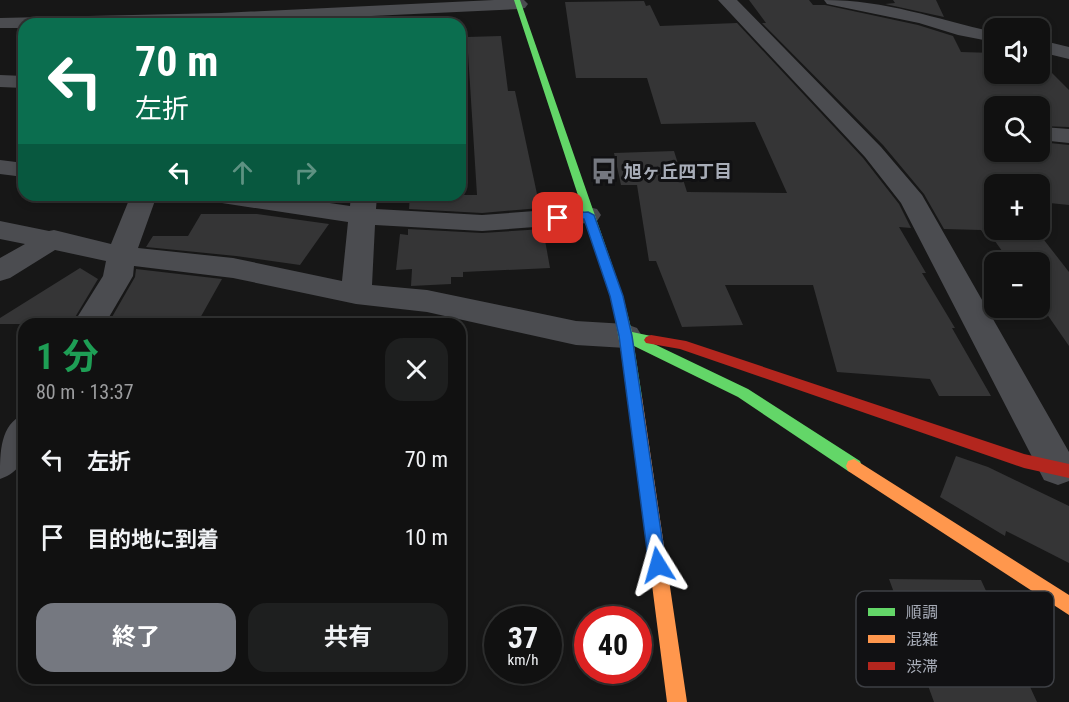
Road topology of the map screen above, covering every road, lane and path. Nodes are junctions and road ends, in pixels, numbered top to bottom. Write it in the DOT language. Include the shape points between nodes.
graph roads {
  1 [pos="230,0"];
  2 [pos="727,0"];
  3 [pos="833,0"];
  4 [pos="518,2"];
  5 [pos="874,4"];
  6 [pos="221,18"];
  7 [pos="369,18"];
  8 [pos="0,23"];
  9 [pos="18,23"];
  10 [pos="984,35"];
  11 [pos="1050,48"];
  12 [pos="1069,52"];
  13 [pos="0,81"];
  14 [pos="18,82"];
  15 [pos="1050,135"];
  16 [pos="1069,136"];
  17 [pos="0,167"];
  18 [pos="18,169"];
  19 [pos="142,201"];
  20 [pos="307,201"];
  21 [pos="363,205"];
  22 [pos="588,215"];
  23 [pos="0,230"];
  24 [pos="54,239"];
  25 [pos="121,255"];
  26 [pos="0,271"];
  27 [pos="356,294"];
  28 [pos="93,318"];
  29 [pos="626,336"];
  30 [pos="18,438"];
  31 [pos="0,464"];
  32 [pos="1063,470"];
  33 [pos="1046,591"];
  34 [pos="1054,596"];
  35 [pos="1069,606"];
  36 [pos="677,702"];
  1 -- 6 [label="street"];
  2 -- 32 [label="street" via="873,152 913,201"];
  3 -- 5 [label="street"];
  4 -- 7 [label="street"];
  4 -- 22 [label="street"];
  5 -- 10 [label="street"];
  8 -- 9 [label="street"];
  11 -- 12 [label="street"];
  13 -- 14 [label="street"];
  15 -- 16 [label="street"];
  17 -- 18 [label="street"];
  19 -- 25 [label="street"];
  20 -- 21 [label="street"];
  21 -- 22 [label="street" via="482,223"];
  21 -- 27 [label="street"];
  22 -- 29 [label="street"];
  23 -- 24 [label="street"];
  24 -- 25 [label="street"];
  24 -- 26 [label="street"];
  25 -- 27 [label="street" via="233,268"];
  25 -- 28 [label="street" via="118,276"];
  27 -- 29 [label="street" via="427,301 576,333"];
  29 -- 32 [label="street" via="681,344 1024,461"];
  29 -- 33 [label="street" via="743,393"];
  29 -- 36 [label="street"];
  30 -- 31 [label="street"];
  34 -- 35 [label="street"];
}
